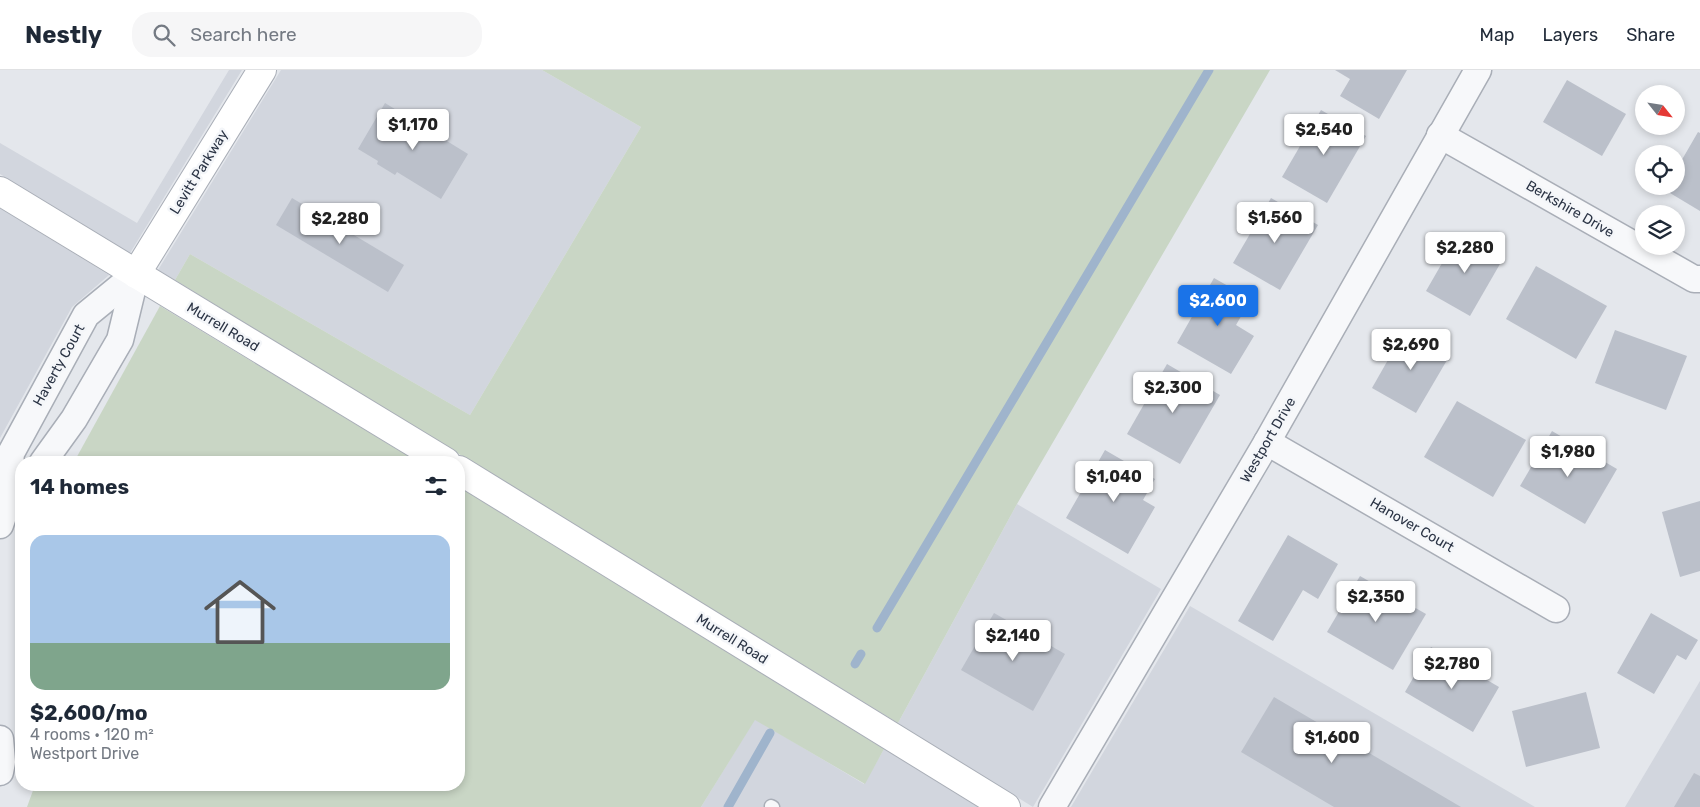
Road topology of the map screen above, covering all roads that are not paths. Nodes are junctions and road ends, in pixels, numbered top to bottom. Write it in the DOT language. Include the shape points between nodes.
graph roads {
  1 [pos="262,70"];
  2 [pos="1478,70"];
  3 [pos="1440,135"];
  4 [pos="0,191"];
  5 [pos="136,274"];
  6 [pos="1700,278"];
  7 [pos="1268,442"];
  8 [pos="47,456"];
  9 [pos="436,456"];
  10 [pos="465,474"];
  11 [pos="9,507"];
  12 [pos="1556,609"];
  13 [pos="0,739"];
  14 [pos="0,772"];
  15 [pos="1006,807"];
  16 [pos="1052,807"];
  1 -- 5 [label="street, Levitt Parkway"];
  2 -- 3 [label="street, Westport Drive"];
  3 -- 6 [label="street, Berkshire Drive" via="1694,279"];
  3 -- 7 [label="street, Westport Drive"];
  4 -- 5 [label="street, Murrell Road"];
  5 -- 8 [label="street" via="120,340 74,420"];
  5 -- 9 [label="street, Murrell Road"];
  5 -- 11 [label="street, Haverty Court" via="86,315 11,453"];
  7 -- 12 [label="street, Hanover Court"];
  7 -- 16 [label="street, Westport Drive"];
  10 -- 15 [label="street, Murrell Road"];
  13 -- 14 [label="street"];
}
